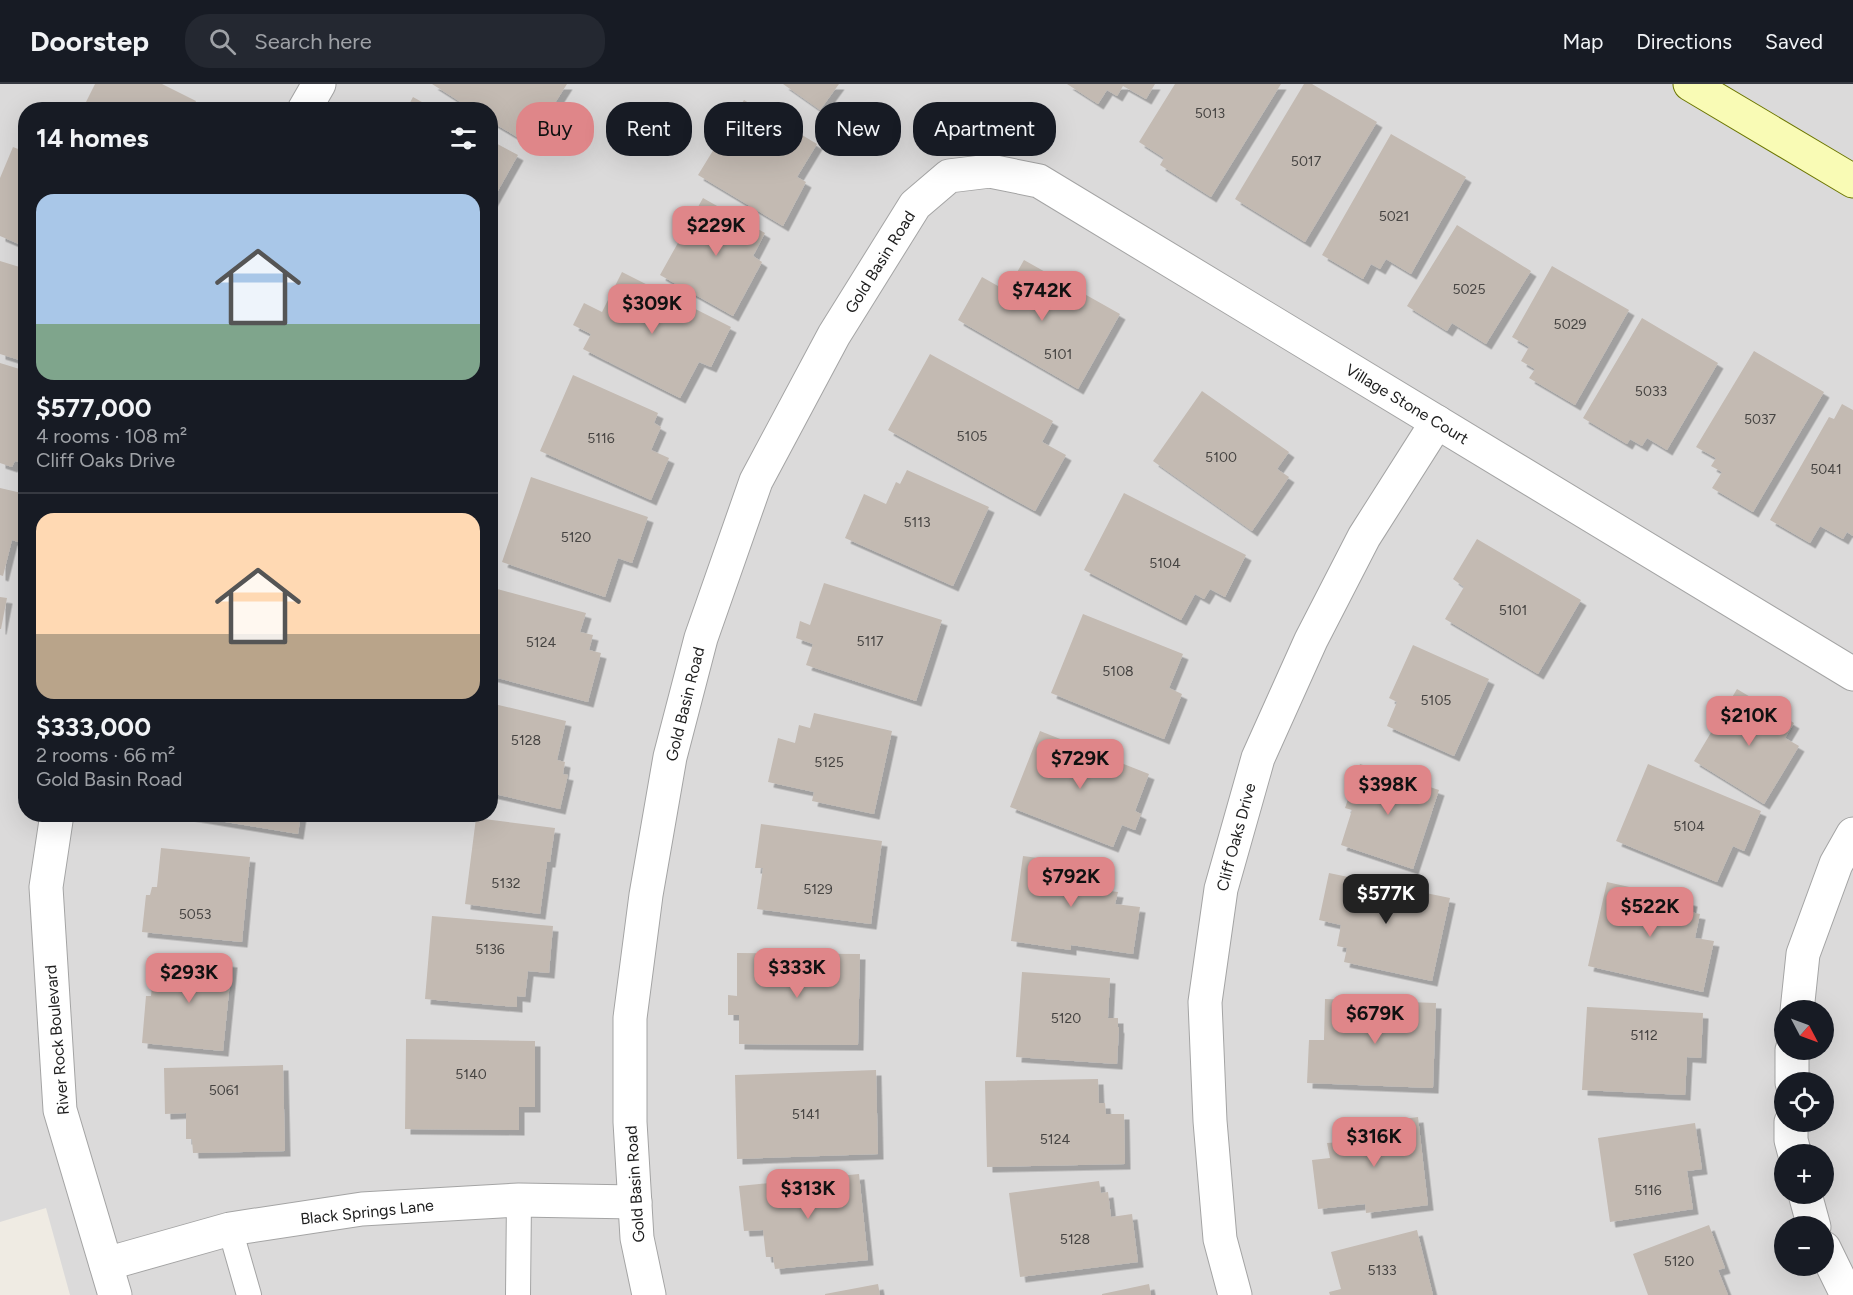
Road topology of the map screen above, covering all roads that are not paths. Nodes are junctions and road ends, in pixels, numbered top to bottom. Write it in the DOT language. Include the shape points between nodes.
graph roads {
  1 [pos="319,84"];
  2 [pos="1689,84"];
  3 [pos="309,102"];
  4 [pos="950,176"];
  5 [pos="1853,182"];
  6 [pos="1437,422"];
  7 [pos="1853,674"];
  8 [pos="56,822"];
  9 [pos="1853,834"];
  10 [pos="1798,1000"];
  11 [pos="519,1200"];
  12 [pos="635,1202"];
  13 [pos="230,1229"];
  14 [pos="1834,1268"];
  15 [pos="110,1280"];
  16 [pos="249,1295"];
  17 [pos="518,1295"];
  18 [pos="649,1295"];
  19 [pos="1235,1295"];
  20 [pos="1847,1295"];
  1 -- 3 [label="street"];
  2 -- 5 [label="street"];
  4 -- 6 [label="street, Village Stone Court" via="990,171 1039,181"];
  4 -- 12 [label="street, Gold Basin Road" via="915,205 834,335 756,481 702,638 670,757 630,1018"];
  6 -- 7 [label="street, Village Stone Court"];
  6 -- 19 [label="street, Cliff Oaks Drive" via="1364,537 1311,640 1258,758 1221,889 1204,1002 1220,1239"];
  8 -- 15 [label="street, River Rock Boulevard" via="46,887 60,1110"];
  9 -- 10 [label="street" via="1836,864 1803,954"];
  11 -- 12 [label="street, Black Springs Lane"];
  11 -- 13 [label="street, Black Springs Lane" via="362,1209"];
  11 -- 17 [label="lane"];
  12 -- 18 [label="street, Gold Basin Road" via="637,1238"];
  13 -- 15 [label="street, Black Springs Lane"];
  13 -- 16 [label="lane"];
  14 -- 20 [label="street"];
}
